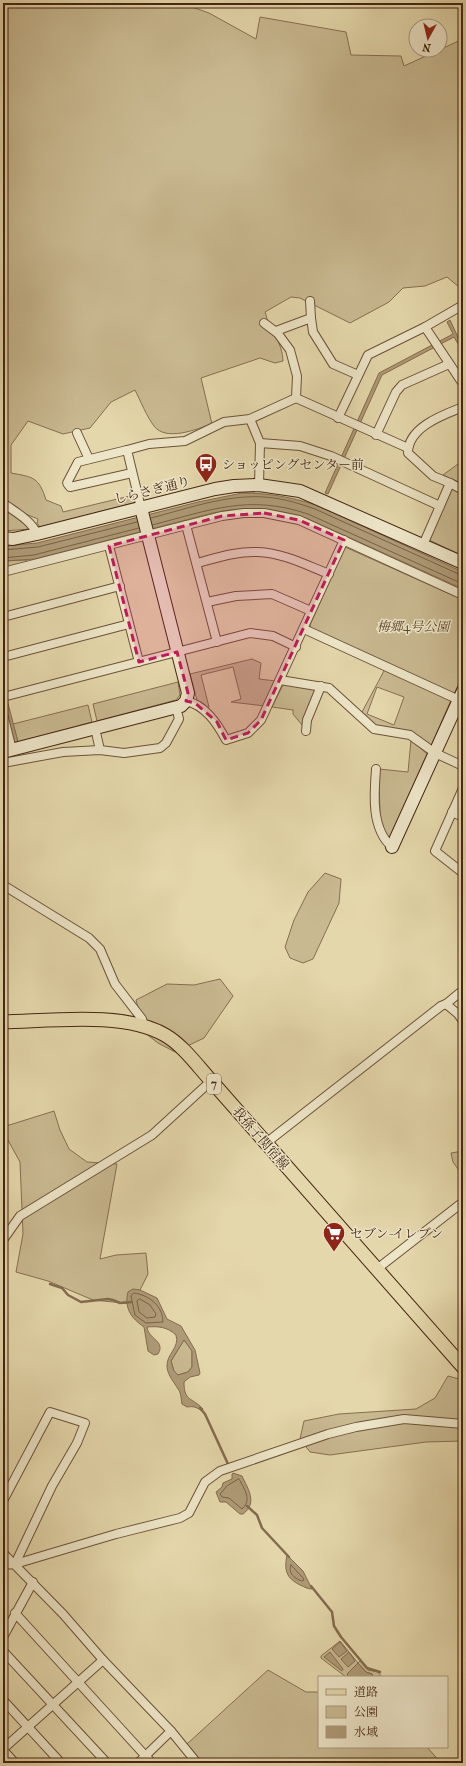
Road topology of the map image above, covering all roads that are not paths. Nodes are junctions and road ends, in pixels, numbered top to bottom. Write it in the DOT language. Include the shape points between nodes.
graph roads {
  1 [pos="310,302"];
  2 [pos="463,305"];
  3 [pos="311,318"];
  4 [pos="264,323"];
  5 [pos="425,327"];
  6 [pos="276,332"];
  7 [pos="449,364"];
  8 [pos="358,375"];
  9 [pos="463,384"];
  10 [pos="296,398"];
  11 [pos="463,407"];
  12 [pos="250,418"];
  13 [pos="338,418"];
  14 [pos="77,433"];
  15 [pos="376,435"];
  16 [pos="260,443"];
  17 [pos="408,448"];
  18 [pos="127,450"];
  19 [pos="88,459"];
  20 [pos="132,473"];
  21 [pos="450,483"];
  22 [pos="259,485"];
  23 [pos="463,490"];
  24 [pos="3,503"];
  25 [pos="440,506"];
  26 [pos="142,511"];
  27 [pos="186,525"];
  28 [pos="38,534"];
  29 [pos="147,534"];
  30 [pos="3,538"];
  31 [pos="344,540"];
  32 [pos="423,544"];
  33 [pos="109,546"];
  34 [pos="197,563"];
  35 [pos="463,563"];
  36 [pos="3,572"];
  37 [pos="329,574"];
  38 [pos="120,586"];
  39 [pos="463,594"];
  40 [pos="206,602"];
  41 [pos="311,612"];
  42 [pos="3,617"];
  43 [pos="129,624"];
  44 [pos="304,629"];
  45 [pos="217,642"];
  46 [pos="296,647"];
  47 [pos="177,652"];
  48 [pos="3,657"];
  49 [pos="139,662"];
  50 [pos="280,680"];
  51 [pos="321,686"];
  52 [pos="461,696"];
  53 [pos="3,697"];
  54 [pos="181,704"];
  55 [pos="3,714"];
  56 [pos="95,728"];
  57 [pos="306,731"];
  58 [pos="100,750"];
  59 [pos="8,751"];
  60 [pos="435,753"];
  61 [pos="3,763"];
  62 [pos="463,766"];
  63 [pos="376,769"];
  64 [pos="463,788"];
  65 [pos="452,812"];
  66 [pos="463,817"];
  67 [pos="392,847"];
  68 [pos="463,873"];
  69 [pos="3,885"];
  70 [pos="463,990"];
  71 [pos="446,1004"];
  72 [pos="463,1021"];
  73 [pos="3,1022"];
  74 [pos="144,1026"];
  75 [pos="211,1081"];
  76 [pos="266,1144"];
  77 [pos="463,1202"];
  78 [pos="3,1240"];
  79 [pos="377,1269"];
  80 [pos="463,1367"];
  81 [pos="463,1424"];
  82 [pos="3,1501"];
  83 [pos="3,1553"];
  84 [pos="15,1564"];
  85 [pos="3,1565"];
  86 [pos="33,1582"];
  87 [pos="15,1613"];
  88 [pos="3,1637"];
  89 [pos="3,1651"];
  90 [pos="103,1660"];
  91 [pos="78,1682"];
  92 [pos="3,1700"];
  93 [pos="53,1704"];
  94 [pos="28,1727"];
  95 [pos="171,1731"];
  96 [pos="3,1749"];
  97 [pos="146,1756"];
  98 [pos="15,1763"];
  99 [pos="61,1763"];
  100 [pos="107,1763"];
  101 [pos="138,1763"];
  102 [pos="152,1763"];
  103 [pos="197,1763"];
  1 -- 3 [label="street"];
  2 -- 5 [label="street"];
  3 -- 6 [label="street"];
  3 -- 8 [label="street" via="313,332 333,364"];
  4 -- 6 [label="street"];
  5 -- 7 [label="street"];
  5 -- 8 [label="street" via="368,355"];
  6 -- 10 [label="street" via="290,350 297,376"];
  7 -- 9 [label="street"];
  7 -- 15 [label="street" via="402,386 396,392"];
  8 -- 13 [label="street"];
  10 -- 12 [label="street"];
  10 -- 13 [label="street"];
  11 -- 17 [label="street" via="420,429"];
  12 -- 16 [label="street"];
  12 -- 18 [label="street" via="224,422 185,441 149,444"];
  13 -- 15 [label="street"];
  14 -- 19 [label="street"];
  15 -- 17 [label="street"];
  16 -- 22 [label="street"];
  16 -- 25 [label="street" via="300,446 331,456"];
  17 -- 21 [label="street" via="408,453 433,476"];
  18 -- 19 [label="street"];
  18 -- 20 [label="street"];
  19 -- 20 [label="street" via="78,462 67,483 70,487"];
  20 -- 26 [label="street"];
  21 -- 23 [label="street"];
  21 -- 25 [label="street"];
  22 -- 26 [label="street, しらさぎ通り" via="215,489"];
  22 -- 32 [label="street, しらさぎ通り" via="300,491"];
  24 -- 28 [label="street" via="30,523"];
  25 -- 32 [label="street"];
  26 -- 28 [label="street, しらさぎ通り"];
  26 -- 29 [label="street"];
  27 -- 29 [label="street"];
  27 -- 31 [label="street" via="222,516 264,513 299,520"];
  27 -- 34 [label="street"];
  28 -- 30 [label="street, しらさぎ通り"];
  29 -- 33 [label="street"];
  29 -- 47 [label="street"];
  31 -- 37 [label="street"];
  31 -- 39 [label="street"];
  32 -- 35 [label="street, しらさぎ通り"];
  33 -- 36 [label="street"];
  33 -- 38 [label="street"];
  34 -- 37 [label="street" via="233,554 257,552 292,559"];
  34 -- 40 [label="street"];
  37 -- 41 [label="street"];
  38 -- 42 [label="street"];
  38 -- 43 [label="street"];
  40 -- 41 [label="street" via="236,596 272,594"];
  40 -- 45 [label="street"];
  41 -- 44 [label="street"];
  43 -- 48 [label="street"];
  43 -- 49 [label="street"];
  44 -- 46 [label="street"];
  44 -- 52 [label="street"];
  45 -- 46 [label="street" via="250,633 261,633"];
  45 -- 47 [label="street"];
  46 -- 50 [label="street"];
  47 -- 49 [label="street"];
  47 -- 54 [label="street" via="188,693"];
  49 -- 53 [label="street"];
  50 -- 51 [label="street"];
  50 -- 54 [label="street" via="261,720 248,733 226,740 217,722 195,703"];
  51 -- 57 [label="street" via="307,720"];
  51 -- 60 [label="street" via="329,688 374,729 410,735"];
  52 -- 60 [label="street"];
  54 -- 56 [label="street"];
  54 -- 58 [label="street" via="179,719 166,743 160,748 124,753"];
  55 -- 59 [label="street"];
  56 -- 58 [label="street"];
  56 -- 59 [label="street"];
  58 -- 61 [label="street" via="63,752"];
  60 -- 62 [label="street"];
  60 -- 67 [label="street"];
  63 -- 67 [label="street" via="378,824 384,840"];
  64 -- 65 [label="street"];
  65 -- 66 [label="street"];
  65 -- 68 [label="street" via="435,852"];
  69 -- 74 [label="street" via="89,938 100,949 115,984 142,1019"];
  70 -- 71 [label="street"];
  71 -- 72 [label="street"];
  71 -- 76 [label="street"];
  73 -- 74 [label="main road, 我孫子関宿線 / 7" via="102,1019"];
  74 -- 75 [label="main road, 我孫子関宿線 / 7" via="174,1042"];
  75 -- 76 [label="main road, 我孫子関宿線 / 7"];
  75 -- 78 [label="street" via="152,1135 20,1216"];
  76 -- 79 [label="main road, 我孫子関宿線 / 7"];
  77 -- 79 [label="street"];
  79 -- 80 [label="main road, 我孫子関宿線 / 7"];
  81 -- 84 [label="street" via="397,1420 328,1434 276,1454 220,1471 205,1482 189,1513 180,1518"];
  82 -- 84 [label="street" via="50,1412 85,1423"];
  83 -- 84 [label="street"];
  84 -- 85 [label="street"];
  84 -- 86 [label="street"];
  86 -- 87 [label="street"];
  86 -- 90 [label="street"];
  87 -- 88 [label="street"];
  87 -- 91 [label="street"];
  89 -- 93 [label="street"];
  90 -- 91 [label="street"];
  90 -- 95 [label="street"];
  91 -- 93 [label="street"];
  91 -- 97 [label="street"];
  92 -- 94 [label="street"];
  93 -- 94 [label="street"];
  93 -- 100 [label="street"];
  94 -- 96 [label="street"];
  94 -- 99 [label="street"];
  95 -- 97 [label="street"];
  95 -- 103 [label="street"];
  96 -- 98 [label="street"];
  97 -- 101 [label="street"];
  97 -- 102 [label="street"];
}
